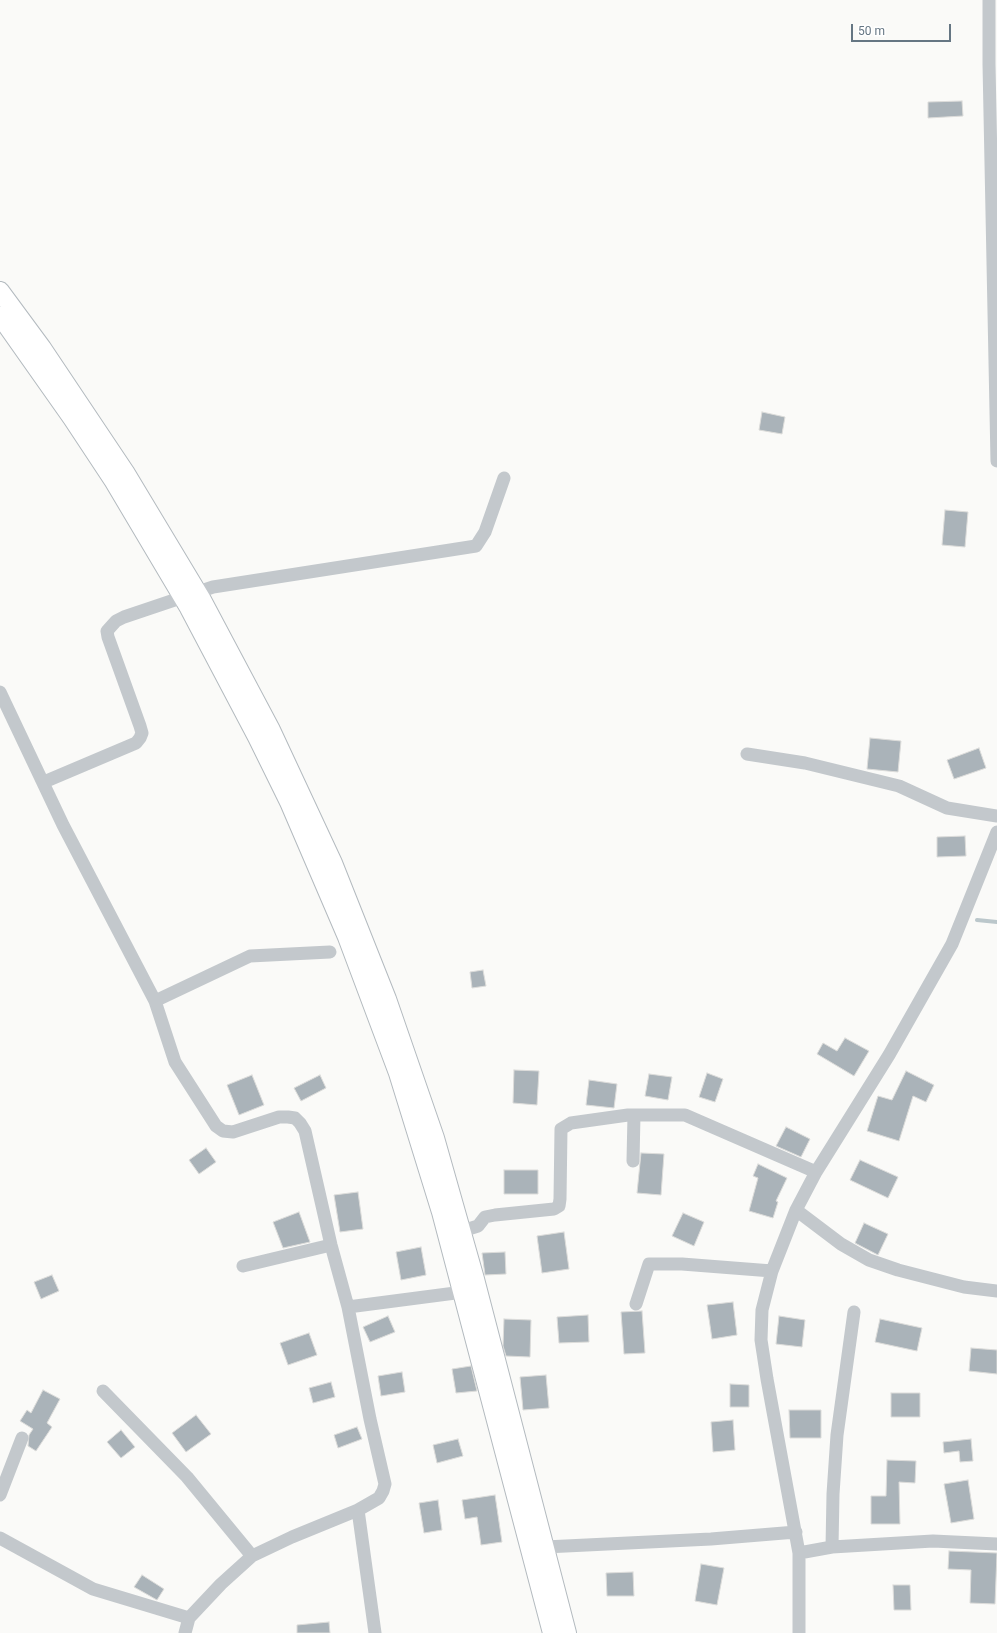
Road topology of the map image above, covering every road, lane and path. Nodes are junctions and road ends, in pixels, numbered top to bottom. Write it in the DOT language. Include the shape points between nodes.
graph roads {
  1 [pos="989,0"];
  2 [pos="0,291"];
  3 [pos="0,316"];
  4 [pos="997,461"];
  5 [pos="504,478"];
  6 [pos="190,594"];
  7 [pos="0,692"];
  8 [pos="747,754"];
  9 [pos="44,782"];
  10 [pos="997,816"];
  11 [pos="996,835"];
  12 [pos="330,952"];
  13 [pos="155,1001"];
  14 [pos="634,1115"];
  15 [pos="633,1161"];
  16 [pos="816,1172"];
  17 [pos="796,1210"];
  18 [pos="462,1231"];
  19 [pos="331,1245"];
  20 [pos="243,1266"];
  21 [pos="772,1271"];
  22 [pos="997,1291"];
  23 [pos="463,1292"];
  24 [pos="636,1304"];
  25 [pos="348,1306"];
  26 [pos="854,1312"];
  27 [pos="103,1391"];
  28 [pos="22,1438"];
  29 [pos="0,1495"];
  30 [pos="358,1510"];
  31 [pos="796,1532"];
  32 [pos="0,1538"];
  33 [pos="997,1542"];
  34 [pos="545,1547"];
  35 [pos="832,1547"];
  36 [pos="800,1553"];
  37 [pos="252,1556"];
  38 [pos="189,1618"];
  39 [pos="185,1633"];
  40 [pos="374,1633"];
  41 [pos="552,1633"];
  42 [pos="567,1633"];
  43 [pos="799,1633"];
  1 -- 4 [label="street"];
  2 -- 6 [label="main road" via="42,348 113,454"];
  3 -- 6 [label="main road"];
  5 -- 6 [label="street" via="480,543 476,546 213,587"];
  6 -- 9 [label="street" via="124,617 107,631 140,726 140,738 136,743"];
  6 -- 18 [label="main road" via="271,730 347,897 412,1068"];
  6 -- 23 [label="main road" via="292,809 347,936 416,1128"];
  7 -- 9 [label="street"];
  8 -- 10 [label="street" via="805,763 899,786 947,808"];
  9 -- 13 [label="street" via="63,825"];
  11 -- 16 [label="street" via="952,944 889,1055"];
  12 -- 13 [label="street" via="250,956"];
  13 -- 19 [label="street" via="175,1062 219,1129 233,1132 279,1117 295,1118 300,1123 305,1131"];
  14 -- 15 [label="street"];
  14 -- 16 [label="street" via="677,1114 694,1118"];
  14 -- 18 [label="street" via="571,1123 561,1129 559,1206 554,1209 495,1214 486,1217 478,1226"];
  16 -- 17 [label="street"];
  17 -- 21 [label="street"];
  17 -- 22 [label="street" via="841,1244 869,1260 964,1287"];
  18 -- 34 [label="main road"];
  19 -- 20 [label="street"];
  19 -- 25 [label="street"];
  21 -- 24 [label="street" via="649,1264"];
  21 -- 31 [label="street" via="762,1310 761,1340 766,1379"];
  23 -- 25 [label="street"];
  23 -- 41 [label="main road"];
  25 -- 30 [label="street" via="385,1484 380,1498"];
  26 -- 35 [label="street" via="837,1435"];
  27 -- 37 [label="street" via="187,1477"];
  28 -- 29 [label="street"];
  30 -- 37 [label="street"];
  30 -- 40 [label="street"];
  31 -- 34 [label="street"];
  31 -- 36 [label="street"];
  32 -- 38 [label="street" via="93,1589"];
  33 -- 35 [label="street" via="933,1541"];
  34 -- 42 [label="main road"];
  35 -- 36 [label="street"];
  36 -- 43 [label="street"];
  37 -- 38 [label="street"];
  38 -- 39 [label="street"];
}
